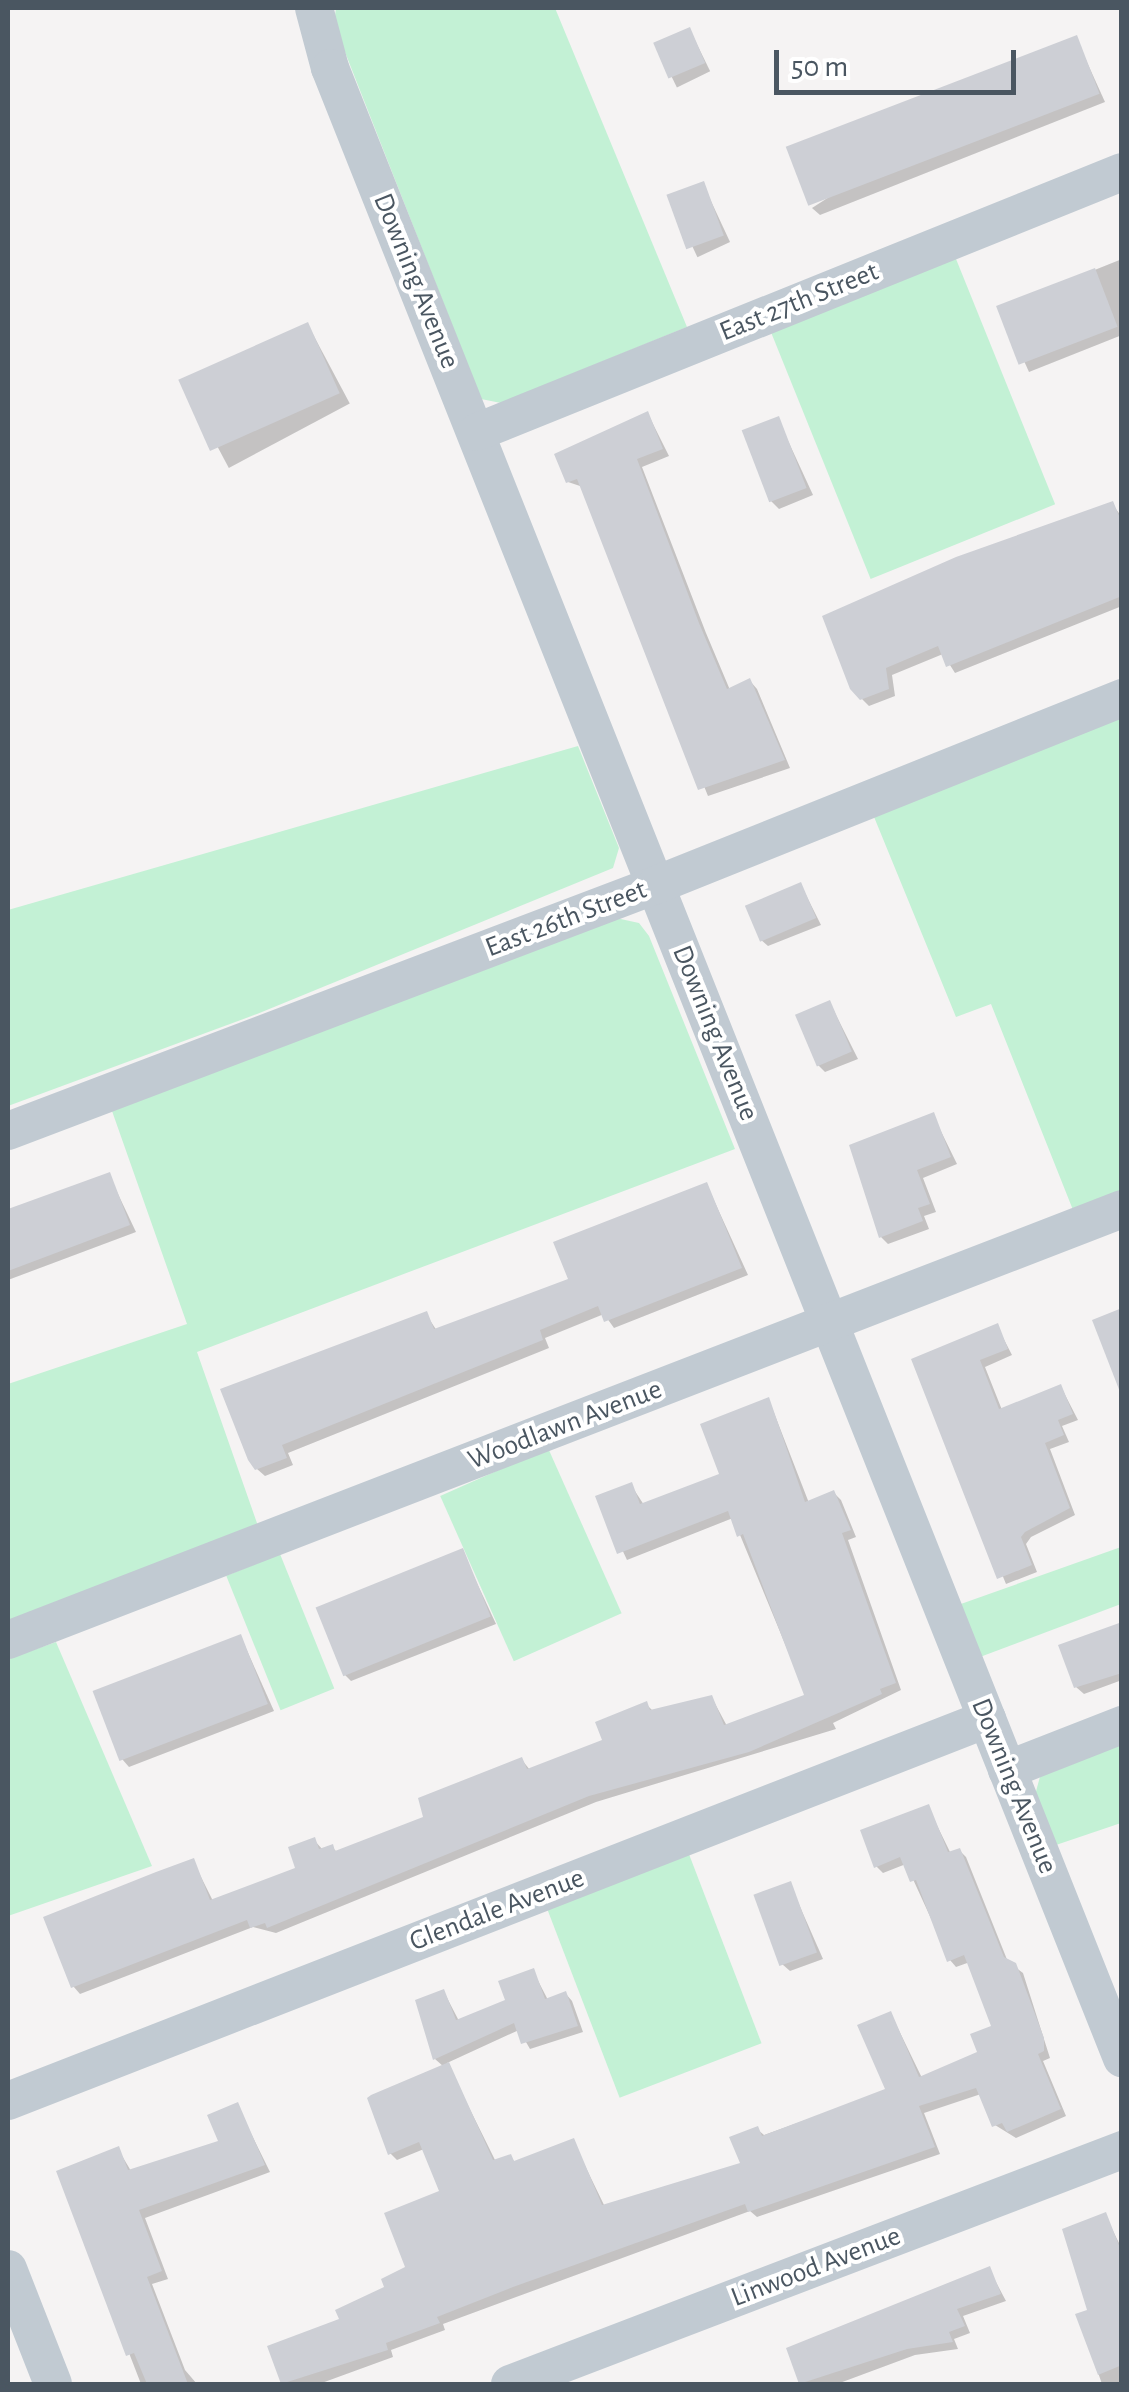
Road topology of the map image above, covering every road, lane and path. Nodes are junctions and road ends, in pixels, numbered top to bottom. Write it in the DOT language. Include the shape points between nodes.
graph roads {
  1 [pos="314,8"];
  2 [pos="1122,172"];
  3 [pos="477,432"];
  4 [pos="1122,698"];
  5 [pos="656,884"];
  6 [pos="8,1131"];
  7 [pos="1122,1209"];
  8 [pos="830,1322"];
  9 [pos="8,1640"];
  10 [pos="987,1719"];
  11 [pos="1122,1725"];
  12 [pos="1008,1770"];
  13 [pos="1122,2058"];
  14 [pos="8,2101"];
  15 [pos="1122,2150"];
  16 [pos="8,2269"];
  17 [pos="53,2384"];
  18 [pos="510,2384"];
  1 -- 3 [label="street, Downing Avenue" via="330,68"];
  2 -- 3 [label="street, East 27th Street"];
  3 -- 5 [label="street, Downing Avenue"];
  4 -- 5 [label="street, East 26th Street"];
  5 -- 6 [label="street, East 26th Street"];
  5 -- 8 [label="street, Downing Avenue"];
  7 -- 8 [label="street, Woodlawn Avenue"];
  8 -- 9 [label="street, Woodlawn Avenue"];
  8 -- 10 [label="street, Downing Avenue"];
  10 -- 12 [label="street, Downing Avenue"];
  10 -- 14 [label="street, Glendale Avenue"];
  11 -- 12 [label="street"];
  12 -- 13 [label="street, Downing Avenue"];
  15 -- 18 [label="street, Linwood Avenue"];
  16 -- 17 [label="street"];
}
